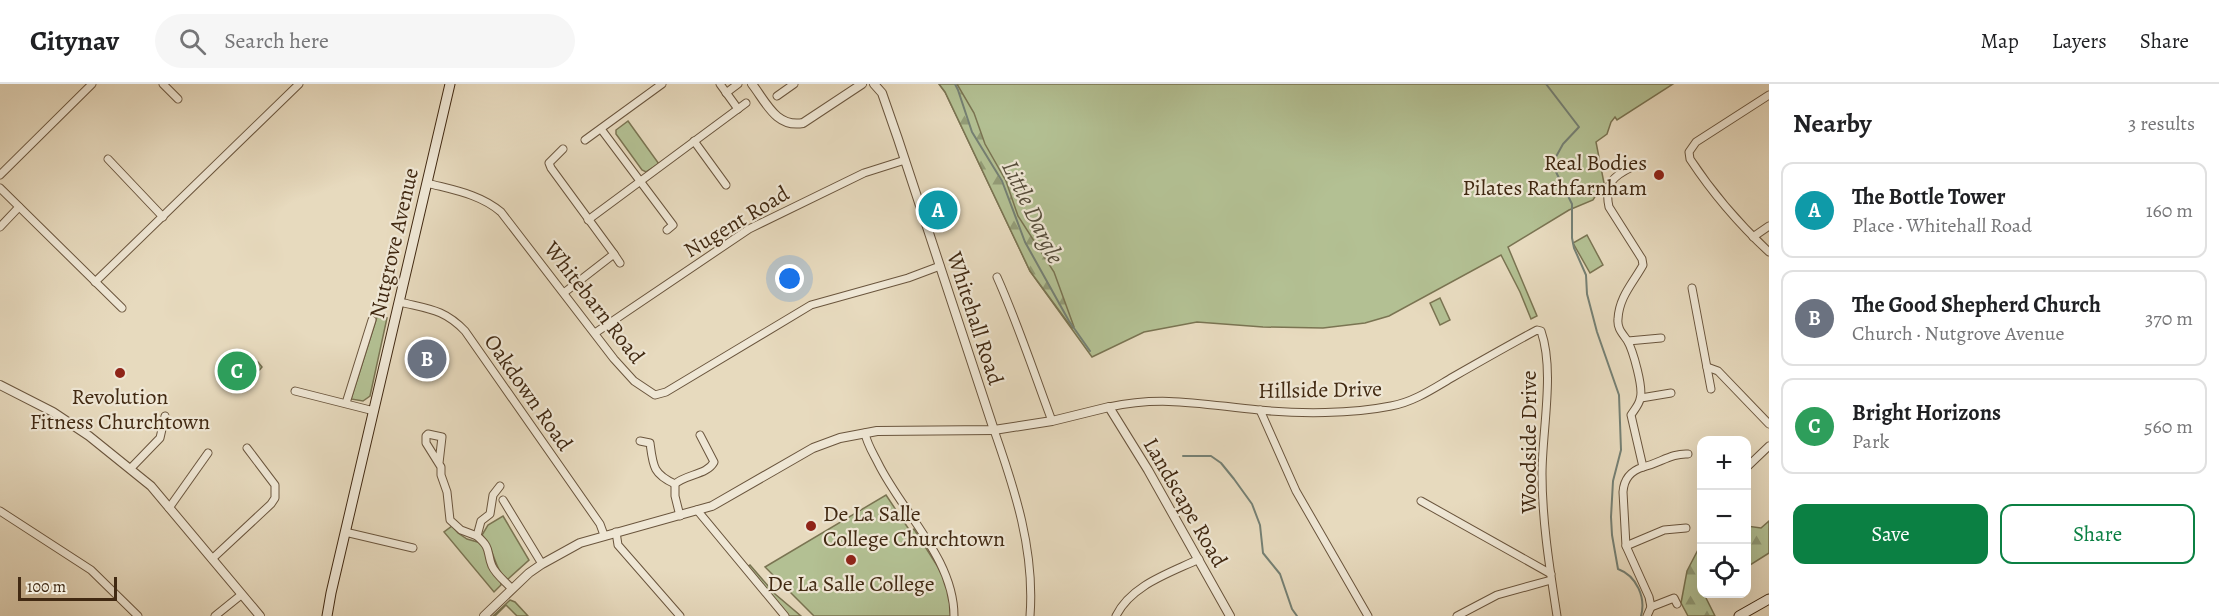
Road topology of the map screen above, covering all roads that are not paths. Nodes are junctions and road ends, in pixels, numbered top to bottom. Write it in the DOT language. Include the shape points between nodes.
graph roads {
  1 [pos="92,84"];
  2 [pos="163,84"];
  3 [pos="298,84"];
  4 [pos="450,84"];
  5 [pos="662,84"];
  6 [pos="720,84"];
  7 [pos="738,84"];
  8 [pos="752,84"];
  9 [pos="794,84"];
  10 [pos="862,84"];
  11 [pos="874,84"];
  12 [pos="726,93"];
  13 [pos="1769,94"];
  14 [pos="777,96"];
  15 [pos="178,99"];
  16 [pos="746,104"];
  17 [pos="738,109"];
  18 [pos="601,129"];
  19 [pos="585,140"];
  20 [pos="694,141"];
  21 [pos="563,149"];
  22 [pos="108,159"];
  23 [pos="905,160"];
  24 [pos="1632,167"];
  25 [pos="0,175"];
  26 [pos="642,181"];
  27 [pos="427,183"];
  28 [pos="726,185"];
  29 [pos="0,188"];
  30 [pos="19,207"];
  31 [pos="163,217"];
  32 [pos="588,220"];
  33 [pos="1769,226"];
  34 [pos="0,227"];
  35 [pos="667,230"];
  36 [pos="1753,237"];
  37 [pos="1769,252"];
  38 [pos="614,254"];
  39 [pos="620,263"];
  40 [pos="940,266"];
  41 [pos="997,278"];
  42 [pos="95,282"];
  43 [pos="1692,288"];
  44 [pos="565,292"];
  45 [pos="400,302"];
  46 [pos="122,308"];
  47 [pos="372,320"];
  48 [pos="1700,326"];
  49 [pos="1691,328"];
  50 [pos="595,333"];
  51 [pos="1661,338"];
  52 [pos="1544,339"];
  53 [pos="1628,341"];
  54 [pos="1707,367"];
  55 [pos="0,385"];
  56 [pos="1711,389"];
  57 [pos="295,391"];
  58 [pos="1671,393"];
  59 [pos="1641,398"];
  60 [pos="346,404"];
  61 [pos="1109,407"];
  62 [pos="1260,410"];
  63 [pos="374,411"];
  64 [pos="165,416"];
  65 [pos="1052,421"];
  66 [pos="1769,424"];
  67 [pos="994,430"];
  68 [pos="865,433"];
  69 [pos="700,435"];
  70 [pos="640,441"];
  71 [pos="704,443"];
  72 [pos="1769,446"];
  73 [pos="247,448"];
  74 [pos="697,448"];
  75 [pos="208,453"];
  76 [pos="1688,454"];
  77 [pos="439,463"];
  78 [pos="1751,463"];
  79 [pos="1643,467"];
  80 [pos="131,468"];
  81 [pos="675,484"];
  82 [pos="500,486"];
  83 [pos="503,500"];
  84 [pos="1422,501"];
  85 [pos="169,508"];
  86 [pos="697,510"];
  87 [pos="0,511"];
  88 [pos="680,516"];
  89 [pos="1686,528"];
  90 [pos="345,532"];
  91 [pos="616,532"];
  92 [pos="604,535"];
  93 [pos="477,536"];
  94 [pos="1626,546"];
  95 [pos="413,548"];
  96 [pos="212,559"];
  97 [pos="1199,559"];
  98 [pos="542,564"];
  99 [pos="1551,577"];
  100 [pos="512,589"];
  101 [pos="241,595"];
  102 [pos="1769,599"];
  103 [pos="1677,604"];
  104 [pos="1651,607"];
  105 [pos="138,616"];
  106 [pos="215,616"];
  107 [pos="260,616"];
  108 [pos="327,616"];
  109 [pos="484,616"];
  110 [pos="680,616"];
  111 [pos="785,616"];
  112 [pos="954,616"];
  113 [pos="1030,616"];
  114 [pos="1116,616"];
  115 [pos="1230,616"];
  116 [pos="1368,616"];
  117 [pos="1457,616"];
  118 [pos="1557,616"];
  119 [pos="1647,616"];
  120 [pos="1739,616"];
  1 -- 25 [label="street"];
  2 -- 15 [label="street"];
  3 -- 31 [label="street"];
  4 -- 27 [label="main road, Nutgrove Avenue"];
  5 -- 18 [label="street"];
  6 -- 12 [label="street"];
  7 -- 12 [label="street"];
  8 -- 10 [label="street" via="779,120 794,125"];
  9 -- 14 [label="street"];
  11 -- 23 [label="street, Whitehall Road" via="882,93"];
  12 -- 17 [label="street"];
  13 -- 36 [label="street" via="1696,142 1689,152 1722,203"];
  16 -- 17 [label="street"];
  17 -- 20 [label="street"];
  18 -- 19 [label="street"];
  18 -- 26 [label="street"];
  20 -- 26 [label="street"];
  20 -- 28 [label="street"];
  21 -- 32 [label="street" via="549,163"];
  22 -- 31 [label="street"];
  23 -- 40 [label="street, Whitehall Road"];
  23 -- 50 [label="street, Nugent Road" via="864,173 749,229"];
  24 -- 53 [label="street" via="1615,175 1607,199 1643,265 1619,310 1617,322"];
  26 -- 32 [label="street"];
  26 -- 35 [label="street" via="673,225"];
  27 -- 44 [label="street, Whitebarn Road" via="491,203"];
  27 -- 45 [label="main road, Nutgrove Avenue"];
  29 -- 30 [label="street"];
  30 -- 34 [label="street"];
  30 -- 42 [label="street"];
  31 -- 42 [label="street"];
  32 -- 38 [label="street"];
  33 -- 36 [label="street"];
  36 -- 37 [label="street"];
  38 -- 39 [label="street"];
  38 -- 44 [label="street"];
  40 -- 50 [label="street, Whitebarn Road" via="811,305 655,395 634,381"];
  40 -- 67 [label="street, Whitehall Road"];
  41 -- 65 [label="street"];
  42 -- 46 [label="street"];
  43 -- 48 [label="street"];
  44 -- 50 [label="street, Whitebarn Road"];
  45 -- 63 [label="main road, Nutgrove Avenue"];
  45 -- 92 [label="street, Oakdown Road" via="442,312 465,331 602,526"];
  47 -- 60 [label="street, Nutgrove Avenue"];
  48 -- 49 [label="street"];
  48 -- 54 [label="street"];
  51 -- 53 [label="street"];
  52 -- 62 [label="street, Hillside Drive" via="1537,330 1433,389 1393,406 1320,412"];
  52 -- 99 [label="street, Woodside Drive" via="1547,378 1542,473"];
  53 -- 59 [label="street"];
  54 -- 56 [label="street"];
  54 -- 66 [label="street" via="1718,371"];
  55 -- 80 [label="street" via="52,412"];
  57 -- 60 [label="street"];
  58 -- 59 [label="street"];
  59 -- 79 [label="street" via="1631,415"];
  60 -- 63 [label="street"];
  61 -- 62 [label="street, Hillside Drive" via="1146,400 1175,400"];
  61 -- 65 [label="street"];
  61 -- 97 [label="street, Landscape Road"];
  62 -- 116 [label="street" via="1296,491"];
  63 -- 90 [label="main road, Nutgrove Avenue"];
  64 -- 80 [label="street" via="160,438"];
  65 -- 67 [label="street"];
  67 -- 68 [label="street"];
  67 -- 113 [label="street" via="1023,520 1029,561"];
  68 -- 86 [label="street" via="813,448 736,494"];
  68 -- 112 [label="street" via="882,471 949,580"];
  69 -- 71 [label="street"];
  70 -- 81 [label="street" via="650,443 658,474"];
  71 -- 74 [label="street"];
  71 -- 81 [label="street" via="714,458 713,465"];
  72 -- 78 [label="street"];
  73 -- 96 [label="street" via="275,485 275,498"];
  75 -- 85 [label="street"];
  76 -- 79 [label="street" via="1676,453"];
  77 -- 93 [label="street" via="450,520"];
  79 -- 94 [label="street" via="1624,483"];
  80 -- 85 [label="street"];
  81 -- 88 [label="street"];
  82 -- 93 [label="street"];
  83 -- 98 [label="street"];
  84 -- 99 [label="street"];
  85 -- 96 [label="street"];
  86 -- 88 [label="street"];
  86 -- 111 [label="street"];
  87 -- 105 [label="street" via="90,570"];
  88 -- 91 [label="street"];
  89 -- 94 [label="street" via="1664,530"];
  90 -- 95 [label="street"];
  90 -- 108 [label="main road, Nutgrove Avenue"];
  91 -- 92 [label="street"];
  91 -- 110 [label="street" via="618,545"];
  92 -- 98 [label="street"];
  93 -- 100 [label="street" via="490,552 492,566"];
  94 -- 104 [label="street"];
  96 -- 101 [label="street"];
  97 -- 114 [label="street" via="1151,582 1122,605"];
  97 -- 115 [label="street, Landscape Road"];
  98 -- 100 [label="street"];
  99 -- 117 [label="street" via="1497,595"];
  99 -- 118 [label="street, Woodside Drive"];
  100 -- 109 [label="street"];
  101 -- 106 [label="street"];
  101 -- 107 [label="street"];
  102 -- 120 [label="main road"];
  103 -- 104 [label="street" via="1674,597"];
  104 -- 119 [label="street"];
}
